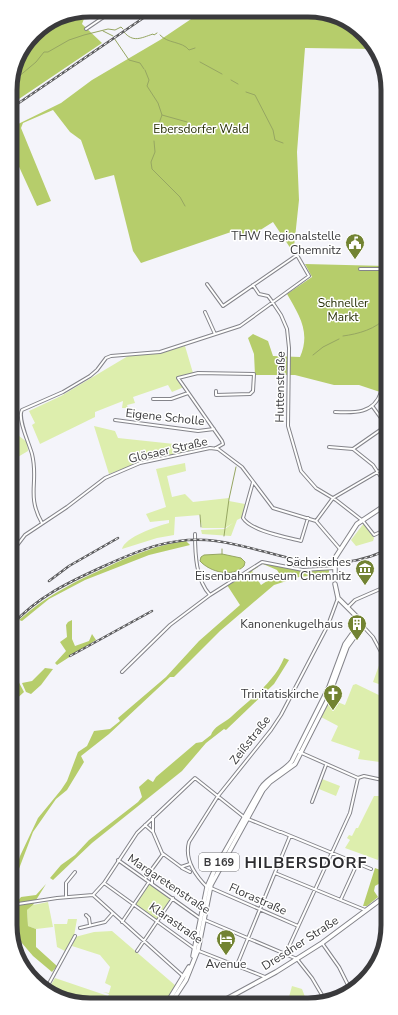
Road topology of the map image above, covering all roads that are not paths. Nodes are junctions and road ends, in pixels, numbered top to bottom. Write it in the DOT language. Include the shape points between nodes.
graph roads {
  1 [pos="104,17"];
  2 [pos="86,29"];
  3 [pos="360,269"];
  4 [pos="381,269"];
  5 [pos="207,284"];
  6 [pos="253,285"];
  7 [pos="273,302"];
  8 [pos="205,312"];
  9 [pos="214,334"];
  10 [pos="216,391"];
  11 [pos="381,392"];
  12 [pos="188,393"];
  13 [pos="153,399"];
  14 [pos="373,406"];
  15 [pos="335,412"];
  16 [pos="381,418"];
  17 [pos="114,420"];
  18 [pos="214,429"];
  19 [pos="381,429"];
  20 [pos="329,447"];
  21 [pos="216,448"];
  22 [pos="353,449"];
  23 [pos="381,470"];
  24 [pos="378,472"];
  25 [pos="381,477"];
  26 [pos="253,481"];
  27 [pos="333,498"];
  28 [pos="381,508"];
  29 [pos="308,518"];
  30 [pos="362,520"];
  31 [pos="316,521"];
  32 [pos="42,522"];
  33 [pos="381,532"];
  34 [pos="195,534"];
  35 [pos="17,544"];
  36 [pos="340,549"];
  37 [pos="335,570"];
  38 [pos="335,584"];
  39 [pos="381,589"];
  40 [pos="210,595"];
  41 [pos="338,598"];
  42 [pos="348,608"];
  43 [pos="360,623"];
  44 [pos="381,652"];
  45 [pos="122,672"];
  46 [pos="299,752"];
  47 [pos="326,765"];
  48 [pos="358,778"];
  49 [pos="381,780"];
  50 [pos="218,796"];
  51 [pos="312,802"];
  52 [pos="153,817"];
  53 [pos="245,818"];
  54 [pos="146,825"];
  55 [pos="153,832"];
  56 [pos="290,836"];
  57 [pos="163,854"];
  58 [pos="331,854"];
  59 [pos="118,860"];
  60 [pos="190,864"];
  61 [pos="357,864"];
  62 [pos="181,867"];
  63 [pos="152,869"];
  64 [pos="371,869"];
  65 [pos="75,872"];
  66 [pos="190,872"];
  67 [pos="275,873"];
  68 [pos="145,879"];
  69 [pos="149,882"];
  70 [pos="104,883"];
  71 [pos="152,884"];
  72 [pos="208,887"];
  73 [pos="316,889"];
  74 [pos="93,895"];
  75 [pos="66,897"];
  76 [pos="173,898"];
  77 [pos="341,899"];
  78 [pos="381,899"];
  79 [pos="18,904"];
  80 [pos="134,905"];
  81 [pos="260,910"];
  82 [pos="365,910"];
  83 [pos="113,913"];
  84 [pos="86,915"];
  85 [pos="202,919"];
  86 [pos="122,922"];
  87 [pos="158,922"];
  88 [pos="90,925"];
  89 [pos="298,926"];
  90 [pos="80,928"];
  91 [pos="75,936"];
  92 [pos="248,938"];
  93 [pos="145,942"];
  94 [pos="322,942"];
  95 [pos="197,950"];
  96 [pos="137,951"];
  97 [pos="286,953"];
  98 [pos="297,959"];
  99 [pos="237,965"];
  100 [pos="184,977"];
  101 [pos="266,978"];
  102 [pos="48,985"];
  103 [pos="348,986"];
  104 [pos="322,997"];
  105 [pos="170,998"];
  106 [pos="174,998"];
  107 [pos="228,998"];
  1 -- 2 [label="street"];
  3 -- 4 [label="street"];
  5 -- 6 [label="street" via="223,306"];
  6 -- 7 [label="street" via="258,294 268,296"];
  6 -- 7 [label="street" via="297,255 309,276"];
  7 -- 9 [label="street" via="240,326"];
  7 -- 27 [label="street, Huttenstraße" via="281,315 288,336 288,426 297,461 310,483"];
  8 -- 9 [label="street"];
  9 -- 32 [label="street" via="160,352 108,357 90,376 63,392 22,410 20,419 34,463 34,504"];
  10 -- 12 [label="street" via="216,395 250,394 254,391 254,374 216,373 179,377"];
  11 -- 14 [label="street"];
  12 -- 13 [label="street" via="171,399"];
  12 -- 18 [label="street"];
  14 -- 15 [label="street" via="355,412"];
  14 -- 16 [label="street"];
  17 -- 18 [label="street, Eigene Scholle" via="198,431"];
  18 -- 21 [label="street" via="223,443"];
  19 -- 22 [label="street"];
  20 -- 22 [label="street"];
  21 -- 26 [label="street, Glösaer Straße" via="242,466"];
  21 -- 32 [label="street, Glösaer Straße" via="154,460 112,474"];
  22 -- 24 [label="street"];
  23 -- 24 [label="street"];
  24 -- 25 [label="street"];
  24 -- 27 [label="street"];
  26 -- 29 [label="street, Glösaer Straße" via="274,508"];
  26 -- 29 [label="street" via="243,518 248,522 263,530 301,541"];
  27 -- 30 [label="street, Huttenstraße"];
  27 -- 31 [label="street"];
  28 -- 30 [label="main road"];
  29 -- 31 [label="street, Glösaer Straße"];
  30 -- 33 [label="street, Huttenstraße" via="374,535"];
  30 -- 36 [label="main road"];
  31 -- 36 [label="street, Glösaer Straße"];
  32 -- 35 [label="street, Glösaer Straße" via="22,537"];
  34 -- 40 [label="street" via="201,580 203,588"];
  36 -- 37 [label="main road" via="334,559"];
  37 -- 40 [label="street" via="303,570 262,562"];
  38 -- 41 [label="main road"];
  39 -- 42 [label="street" via="355,600"];
  40 -- 45 [label="street" via="178,618"];
  41 -- 42 [label="main road"];
  41 -- 50 [label="street, Zeißstraße" via="328,625 281,715"];
  42 -- 43 [label="main road"];
  43 -- 44 [label="street" via="373,637"];
  43 -- 46 [label="main road, B 169" via="345,644 329,687"];
  46 -- 47 [label="street"];
  46 -- 53 [label="main road, B 169" via="289,765 264,783"];
  47 -- 48 [label="street"];
  47 -- 51 [label="street"];
  48 -- 49 [label="street" via="364,776"];
  48 -- 58 [label="street" via="353,805"];
  50 -- 52 [label="street" via="195,778"];
  50 -- 53 [label="street"];
  50 -- 60 [label="street, Zeißstraße" via="189,842"];
  52 -- 54 [label="street"];
  52 -- 55 [label="street"];
  53 -- 56 [label="street"];
  53 -- 72 [label="main road, B 169"];
  54 -- 55 [label="street"];
  54 -- 59 [label="street" via="137,833"];
  55 -- 57 [label="street"];
  56 -- 58 [label="street"];
  56 -- 67 [label="street"];
  57 -- 62 [label="street"];
  57 -- 63 [label="street"];
  58 -- 61 [label="street"];
  58 -- 73 [label="street"];
  59 -- 68 [label="street, Margaretenstraße"];
  59 -- 70 [label="street"];
  60 -- 62 [label="street"];
  60 -- 72 [label="street"];
  61 -- 64 [label="street"];
  61 -- 77 [label="street"];
  62 -- 66 [label="street"];
  63 -- 68 [label="street"];
  63 -- 71 [label="street"];
  65 -- 75 [label="street" via="66,883"];
  67 -- 73 [label="street"];
  67 -- 81 [label="street"];
  68 -- 69 [label="street, Margaretenstraße"];
  69 -- 71 [label="street, Margaretenstraße"];
  69 -- 80 [label="street"];
  70 -- 74 [label="street"];
  70 -- 80 [label="street, Klarastraße"];
  71 -- 76 [label="street, Margaretenstraße"];
  72 -- 81 [label="street, Florastraße"];
  72 -- 85 [label="main road, B 169"];
  73 -- 77 [label="street"];
  73 -- 89 [label="street"];
  74 -- 75 [label="street"];
  74 -- 83 [label="street"];
  75 -- 79 [label="street"];
  76 -- 85 [label="street, Margaretenstraße"];
  76 -- 87 [label="street"];
  77 -- 82 [label="street"];
  78 -- 82 [label="main road, Dresdner Straße"];
  80 -- 86 [label="street"];
  80 -- 87 [label="street, Klarastraße"];
  81 -- 89 [label="street, Florastraße"];
  81 -- 92 [label="street"];
  82 -- 94 [label="main road, Dresdner Straße"];
  83 -- 86 [label="street"];
  83 -- 88 [label="street" via="105,922"];
  84 -- 88 [label="street"];
  85 -- 92 [label="street, Margaretenstraße"];
  85 -- 95 [label="main road, B 169"];
  86 -- 93 [label="street"];
  87 -- 93 [label="street"];
  87 -- 95 [label="street, Klarastraße"];
  88 -- 90 [label="street"];
  89 -- 97 [label="street"];
  91 -- 102 [label="street"];
  92 -- 97 [label="street, Margaretenstraße"];
  92 -- 99 [label="street"];
  93 -- 96 [label="street"];
  93 -- 100 [label="street"];
  94 -- 98 [label="main road, Dresdner Straße"];
  94 -- 103 [label="street"];
  95 -- 99 [label="street, Klarastraße"];
  95 -- 100 [label="main road, B 169"];
  95 -- 106 [label="main road, B 169" via="186,980"];
  97 -- 98 [label="street, Margaretenstraße"];
  98 -- 101 [label="main road, Dresdner Straße"];
  98 -- 104 [label="street"];
  99 -- 101 [label="street, Klarastraße"];
  100 -- 105 [label="main road, B 169"];
  101 -- 107 [label="main road, Dresdner Straße"];
}
